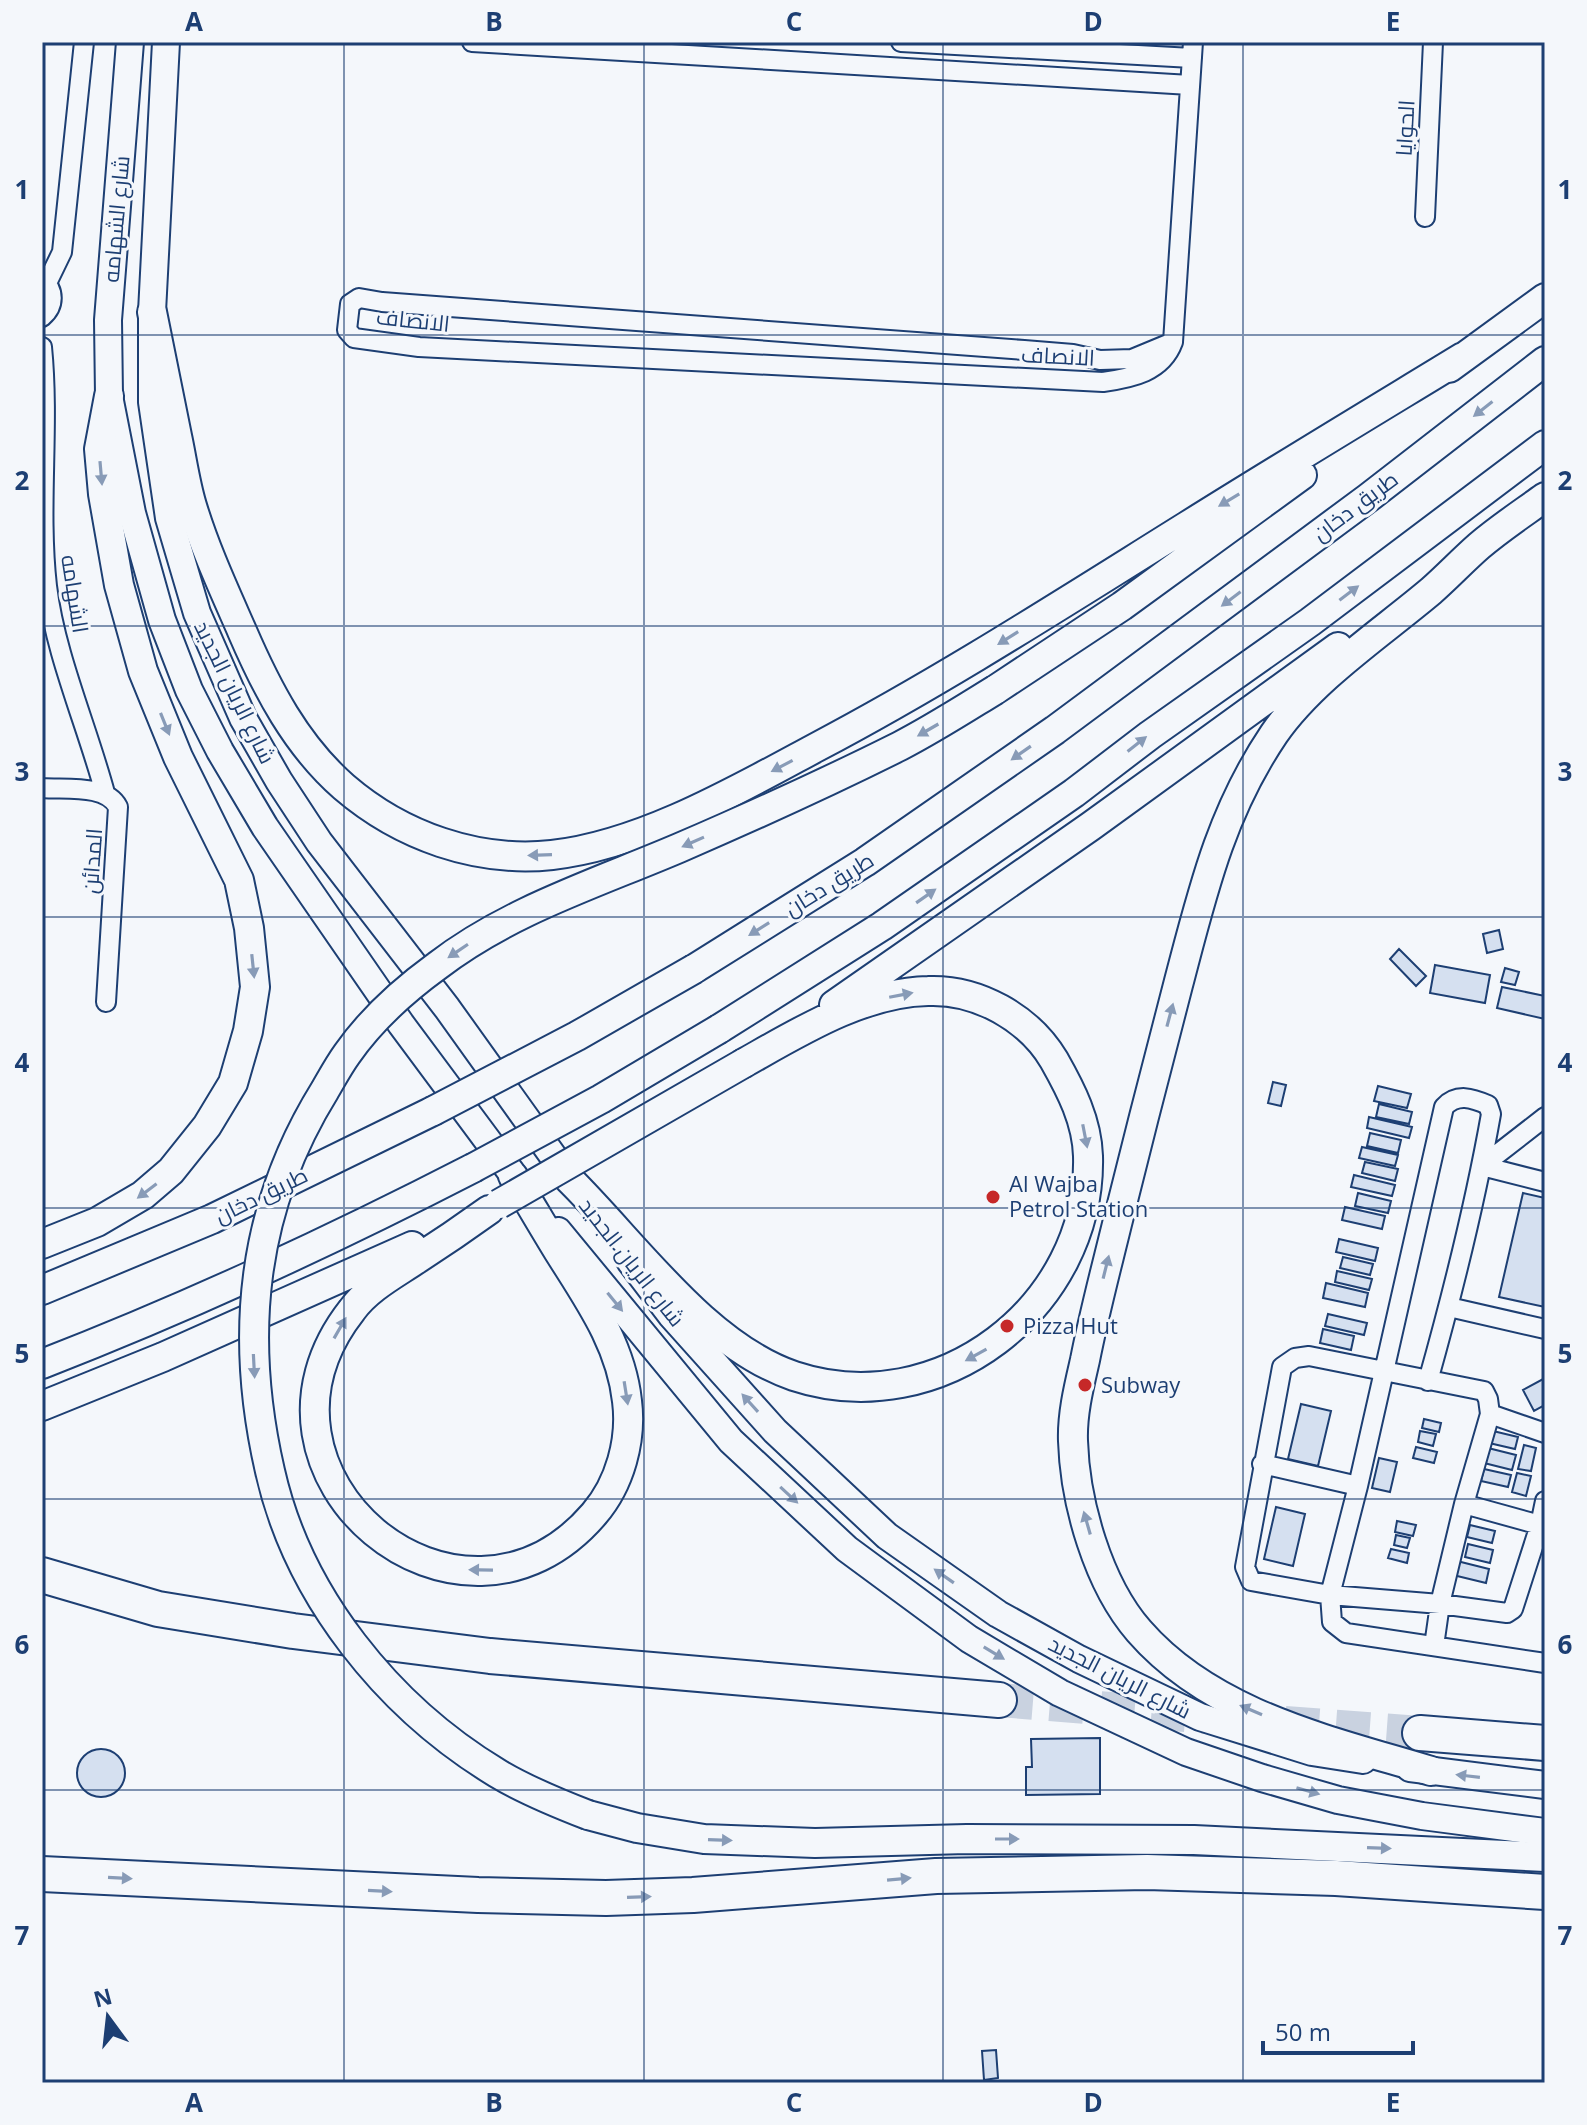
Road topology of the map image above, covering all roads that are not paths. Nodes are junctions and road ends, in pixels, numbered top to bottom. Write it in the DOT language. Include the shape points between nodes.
graph roads {
  1 [pos="84,42"];
  2 [pos="130,42"];
  3 [pos="166,42"];
  4 [pos="472,42"];
  5 [pos="901,42"];
  6 [pos="1433,42"];
  7 [pos="685,48"];
  8 [pos="1192,50"];
  9 [pos="1190,85"];
  10 [pos="1425,217"];
  11 [pos="44,281"];
  12 [pos="1545,298"];
  13 [pos="152,312"];
  14 [pos="42,317"];
  15 [pos="1173,342"];
  16 [pos="42,347"];
  17 [pos="1463,357"];
  18 [pos="1545,361"];
  19 [pos="109,396"];
  20 [pos="1545,445"];
  21 [pos="1545,497"];
  22 [pos="1481,545"];
  23 [pos="42,788"];
  24 [pos="105,793"];
  25 [pos="106,1002"];
  26 [pos="777,1044"];
  27 [pos="1545,1117"];
  28 [pos="1482,1166"];
  29 [pos="513,1176"];
  30 [pos="569,1179"];
  31 [pos="1545,1182"];
  32 [pos="494,1207"];
  33 [pos="42,1244"];
  34 [pos="42,1290"];
  35 [pos="1449,1307"];
  36 [pos="1545,1329"];
  37 [pos="42,1364"];
  38 [pos="1385,1371"];
  39 [pos="1428,1381"];
  40 [pos="42,1406"];
  41 [pos="1490,1414"];
  42 [pos="1545,1433"];
  43 [pos="1262,1464"];
  44 [pos="1358,1486"];
  45 [pos="1545,1501"];
  46 [pos="1464,1504"];
  47 [pos="1540,1525"];
  48 [pos="42,1575"];
  49 [pos="1330,1595"];
  50 [pos="1440,1604"];
  51 [pos="1434,1646"];
  52 [pos="1545,1663"];
  53 [pos="999,1700"];
  54 [pos="1420,1733"];
  55 [pos="1545,1743"];
  56 [pos="1431,1771"];
  57 [pos="1545,1785"];
  58 [pos="1545,1832"];
  59 [pos="1545,1857"];
  60 [pos="42,1874"];
  61 [pos="1545,1892"];
  1 -- 11 [label="street" via="62,252"];
  2 -- 19 [label="main road, شارع الشهامه" via="108,320"];
  3 -- 13 [label="main road, شارع الشهامه"];
  4 -- 7 [label="street"];
  5 -- 8 [label="street"];
  6 -- 10 [label="street, الحوايا"];
  7 -- 9 [label="street"];
  8 -- 9 [label="street"];
  9 -- 15 [label="street"];
  11 -- 14 [label="street" via="52,297"];
  12 -- 17 [label="main road"];
  17 -- 13 [label="main road, one-way" via="971,661 772,771 651,830 600,847 508,856 459,848 395,823 346,789 313,755 272,697 191,502"];
  13 -- 30 [label="main road, شارع الريان الجديد" via="152,402 169,518 197,613 243,718 319,842"];
  15 -- 15 [label="street, الانصاف" via="1132,359 1100,360 359,298 350,304 347,317 347,330 354,338 419,347 1103,382 1145,373 1168,356"];
  16 -- 24 [label="street, الشهامه" via="43,533 53,630"];
  17 -- 59 [label="main road, one-way, bridge" via="1122,606 995,690 904,744 683,847 534,909 481,936 410,988 347,1053 289,1155 270,1209 255,1281 252,1340 261,1434 288,1532 341,1625 406,1704 457,1747 500,1775 588,1815 704,1839 1194,1840"];
  18 -- 34 [label="main road, طريق دخان, one-way, bridge" via="1055,730 865,862 694,969 433,1111 212,1219"];
  19 -- 29 [label="main road, شارع الريان الجديد" via="147,574 189,690 220,751 354,958"];
  19 -- 33 [label="main road, one-way" via="99,449 119,585 143,671 178,757 239,880 255,987 233,1083 171,1171 97,1222"];
  37 -- 20 [label="main road, one-way, bridge" via="375,1219 601,1099 719,1029 882,926 1074,793"];
  21 -- 22 [label="main road"];
  22 -- 26 [label="main road"];
  56 -- 22 [label="main road, one-way" via="1311,1735 1234,1703 1176,1668 1137,1629 1104,1572 1086,1523 1073,1437 1092,1326 1149,1093 1211,860 1237,799 1277,729 1340,666"];
  23 -- 24 [label="street"];
  24 -- 25 [label="street, المدائن" via="118,807"];
  26 -- 30 [label="main road, one-way" via="876,1000 929,991 952,992 1000,1009 1045,1045 1078,1107 1088,1153 1087,1178 1062,1265 1034,1306 999,1341 926,1378 890,1385 822,1383 793,1376 732,1344 666,1284"];
  26 -- 32 [label="main road, bridge"];
  27 -- 28 [label="street"];
  28 -- 31 [label="street"];
  28 -- 35 [label="street"];
  28 -- 38 [label="street" via="1488,1105 1461,1097 1450,1101 1444,1107"];
  29 -- 32 [label="main road, one-way" via="612,1342 627,1399 627,1436 614,1483 585,1524 554,1550 499,1570 482,1570 422,1561 361,1522 333,1484 315,1413 324,1360 354,1307"];
  29 -- 58 [label="main road, شارع الريان الجديد, one-way" via="731,1441 847,1549 969,1639 1060,1693 1186,1752 1249,1774 1338,1800"];
  56 -- 30 [label="main road, شارع الريان الجديد, one-way" via="1312,1752 1200,1717 998,1614 887,1536 775,1431 671,1315"];
  32 -- 40 [label="main road"];
  35 -- 36 [label="street"];
  35 -- 39 [label="street"];
  38 -- 39 [label="street"];
  38 -- 43 [label="street" via="1309,1356 1282,1367"];
  38 -- 44 [label="street"];
  39 -- 41 [label="street" via="1484,1391"];
  41 -- 42 [label="street"];
  41 -- 46 [label="street"];
  43 -- 44 [label="street"];
  43 -- 49 [label="street" via="1247,1576"];
  44 -- 49 [label="street"];
  45 -- 47 [label="street"];
  46 -- 47 [label="street"];
  46 -- 50 [label="street"];
  47 -- 50 [label="street" via="1513,1609 1499,1614"];
  48 -- 53 [label="highway" via="158,1609 293,1631 490,1656"];
  49 -- 50 [label="street"];
  49 -- 51 [label="street" via="1332,1622 1346,1633"];
  50 -- 51 [label="street"];
  51 -- 52 [label="street"];
  54 -- 55 [label="highway"];
  57 -- 56 [label="main road, شارع الريان الجديد, one-way"];
  60 -- 61 [label="highway, one-way" via="606,1898 936,1876 1147,1872"];
}
